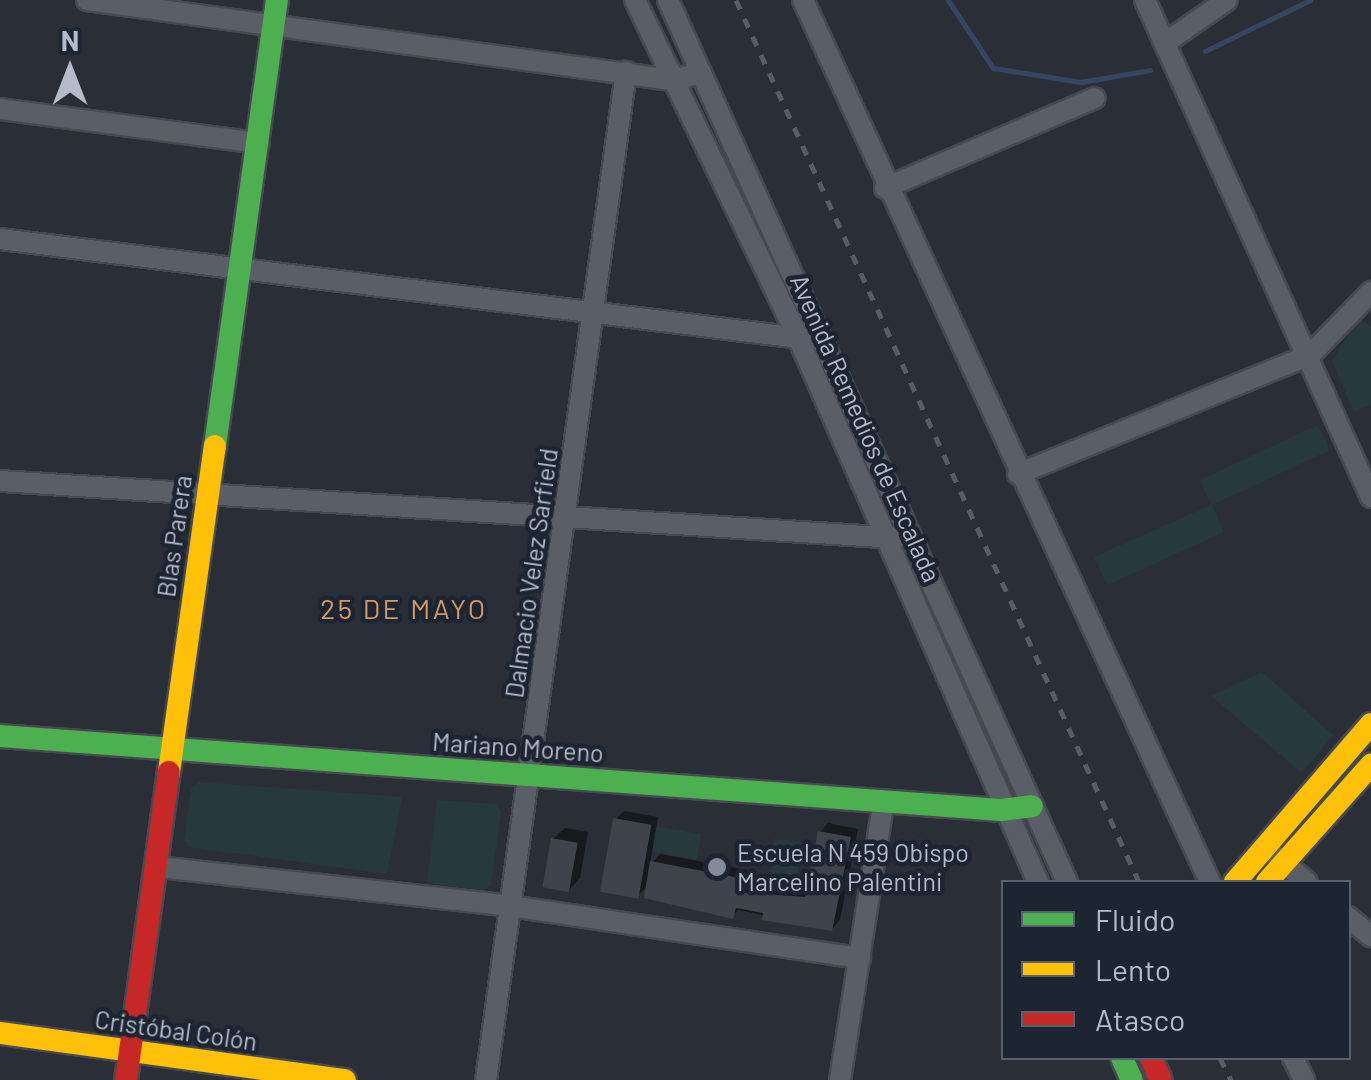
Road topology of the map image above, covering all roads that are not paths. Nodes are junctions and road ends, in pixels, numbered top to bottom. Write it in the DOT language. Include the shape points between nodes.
graph roads {
  1 [pos="87,0"];
  2 [pos="636,0"];
  3 [pos="668,0"];
  4 [pos="803,0"];
  5 [pos="1144,0"];
  6 [pos="1227,0"];
  7 [pos="276,12"];
  8 [pos="1165,43"];
  9 [pos="626,72"];
  10 [pos="701,73"];
  11 [pos="672,80"];
  12 [pos="1096,98"];
  13 [pos="0,109"];
  14 [pos="259,142"];
  15 [pos="885,188"];
  16 [pos="0,239"];
  17 [pos="239,272"];
  18 [pos="1371,292"];
  19 [pos="591,317"];
  20 [pos="825,337"];
  21 [pos="798,340"];
  22 [pos="1310,355"];
  23 [pos="1018,474"];
  24 [pos="0,481"];
  25 [pos="207,496"];
  26 [pos="1371,497"];
  27 [pos="565,520"];
  28 [pos="914,536"];
  29 [pos="887,539"];
  30 [pos="1371,724"];
  31 [pos="0,736"];
  32 [pos="174,751"];
  33 [pos="1371,765"];
  34 [pos="526,775"];
  35 [pos="884,800"];
  36 [pos="1032,806"];
  37 [pos="1001,810"];
  38 [pos="1264,846"];
  39 [pos="1286,865"];
  40 [pos="158,868"];
  41 [pos="1037,880"];
  42 [pos="1066,880"];
  43 [pos="1209,880"];
  44 [pos="1237,880"];
  45 [pos="1269,880"];
  46 [pos="1305,880"];
  47 [pos="510,906"];
  48 [pos="1351,919"];
  49 [pos="1371,936"];
  50 [pos="860,958"];
  51 [pos="0,1032"];
  52 [pos="130,1052"];
  53 [pos="305,1077"];
  54 [pos="126,1080"];
  55 [pos="346,1080"];
  56 [pos="486,1080"];
  57 [pos="840,1080"];
  1 -- 7 [label="street"];
  2 -- 11 [label="street, Avenida Remedios de Escalada"];
  3 -- 10 [label="street, Avenida Remedios de Escalada"];
  4 -- 15 [label="street"];
  5 -- 8 [label="street"];
  6 -- 8 [label="street"];
  7 -- 9 [label="street"];
  7 -- 14 [label="street, Blas Parera"];
  8 -- 22 [label="street"];
  9 -- 11 [label="street"];
  9 -- 19 [label="street, Dalmacio Velez Sarfield"];
  10 -- 11 [label="street"];
  10 -- 20 [label="street, Avenida Remedios de Escalada"];
  11 -- 21 [label="street, Avenida Remedios de Escalada"];
  12 -- 15 [label="street"];
  13 -- 14 [label="street"];
  14 -- 17 [label="street, Blas Parera"];
  15 -- 23 [label="street"];
  16 -- 17 [label="street"];
  17 -- 19 [label="street"];
  17 -- 25 [label="street, Blas Parera"];
  18 -- 22 [label="street"];
  19 -- 21 [label="street"];
  19 -- 27 [label="street, Dalmacio Velez Sarfield"];
  20 -- 21 [label="street"];
  20 -- 28 [label="street, Avenida Remedios de Escalada"];
  21 -- 29 [label="street, Avenida Remedios de Escalada"];
  22 -- 23 [label="street"];
  22 -- 26 [label="street"];
  23 -- 43 [label="street"];
  24 -- 25 [label="street"];
  25 -- 27 [label="street"];
  25 -- 32 [label="street, Blas Parera"];
  27 -- 29 [label="street"];
  27 -- 34 [label="street, Dalmacio Velez Sarfield"];
  28 -- 29 [label="street"];
  28 -- 36 [label="street, Avenida Remedios de Escalada"];
  29 -- 37 [label="street, Avenida Remedios de Escalada"];
  30 -- 38 [label="street"];
  31 -- 32 [label="street, Mariano Moreno"];
  32 -- 34 [label="street, Mariano Moreno"];
  32 -- 40 [label="street, Blas Parera"];
  33 -- 39 [label="street"];
  34 -- 35 [label="street, Mariano Moreno"];
  34 -- 47 [label="street, Dalmacio Velez Sarfield"];
  35 -- 37 [label="street, Mariano Moreno"];
  35 -- 50 [label="street"];
  36 -- 37 [label="street, Mariano Moreno"];
  36 -- 42 [label="street, Avenida Remedios de Escalada"];
  37 -- 41 [label="street, Avenida Remedios de Escalada"];
  38 -- 39 [label="street"];
  38 -- 44 [label="street"];
  39 -- 45 [label="street"];
  39 -- 46 [label="street"];
  40 -- 47 [label="street"];
  40 -- 52 [label="street, Blas Parera"];
  47 -- 50 [label="street"];
  47 -- 56 [label="street, Dalmacio Velez Sarfield"];
  48 -- 49 [label="street"];
  50 -- 57 [label="street"];
  51 -- 52 [label="street, Cristóbal Colón"];
  52 -- 53 [label="street, Cristóbal Colón"];
  52 -- 54 [label="street, Blas Parera"];
  53 -- 55 [label="street, Cristóbal Colón"];
}
